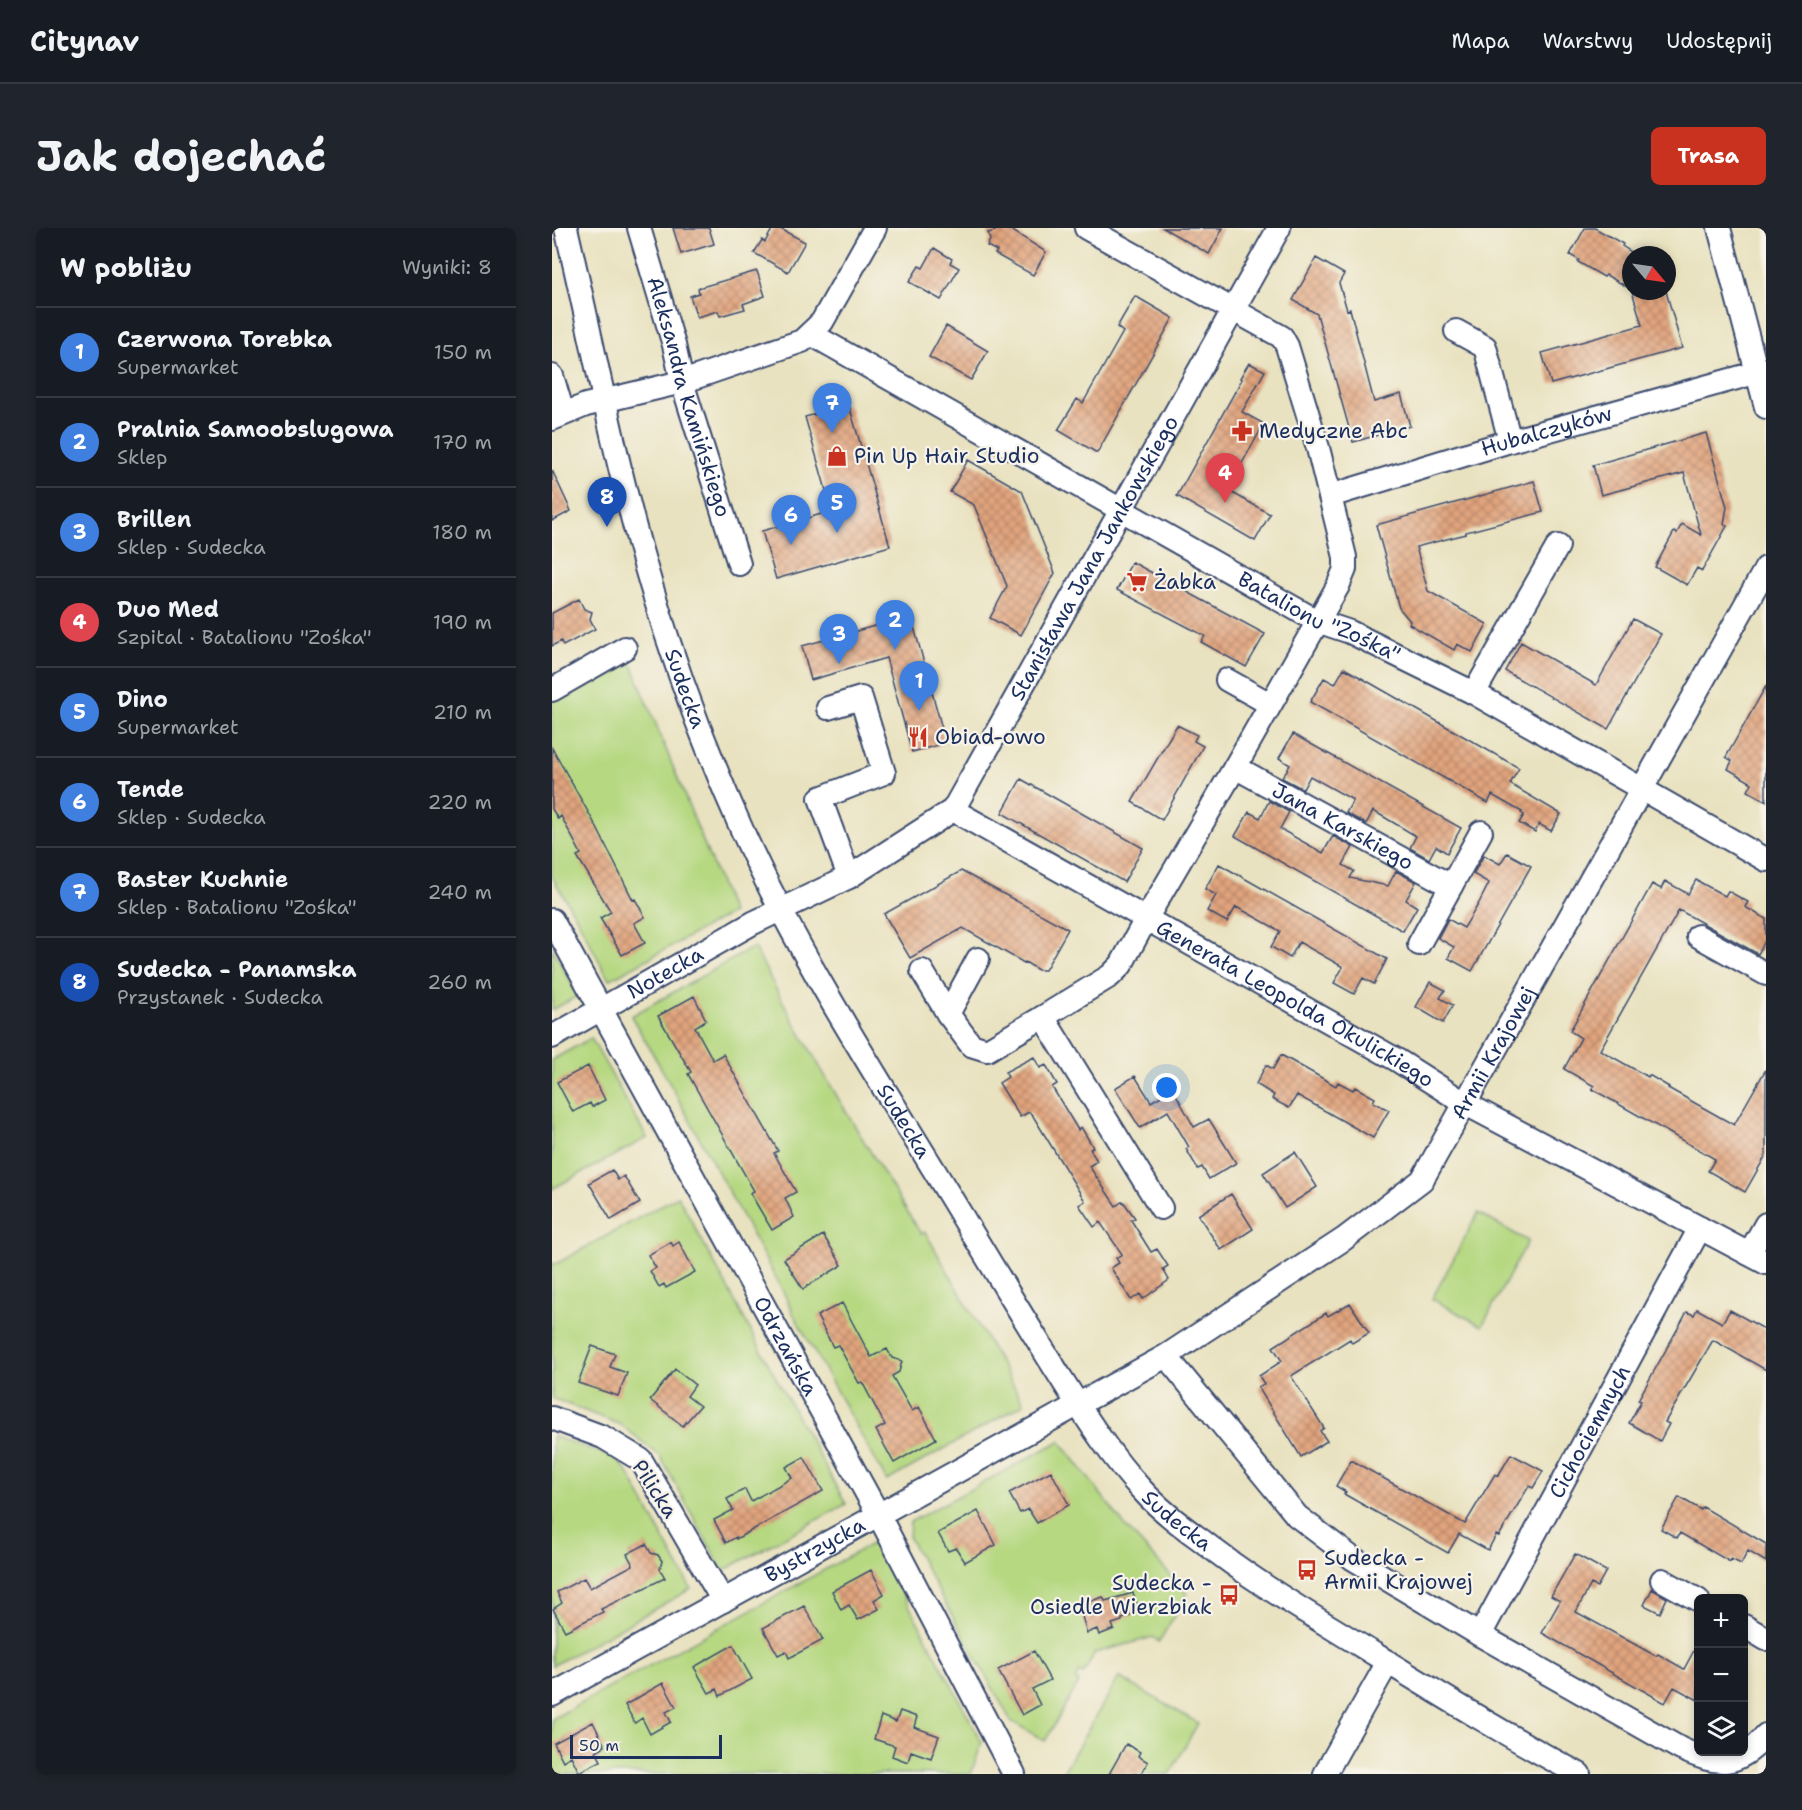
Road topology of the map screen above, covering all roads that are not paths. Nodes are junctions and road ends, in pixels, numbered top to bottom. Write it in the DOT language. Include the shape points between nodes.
graph roads {
  1 [pos="566,228"];
  2 [pos="639,228"];
  3 [pos="875,228"];
  4 [pos="1086,228"];
  5 [pos="1279,228"];
  6 [pos="1718,228"];
  7 [pos="1232,311"];
  8 [pos="1456,331"];
  9 [pos="811,334"];
  10 [pos="1761,371"];
  11 [pos="552,376"];
  12 [pos="682,382"];
  13 [pos="605,401"];
  14 [pos="1766,407"];
  15 [pos="558,416"];
  16 [pos="1510,441"];
  17 [pos="1330,496"];
  18 [pos="1122,510"];
  19 [pos="1558,546"];
  20 [pos="739,564"];
  21 [pos="1766,568"];
  22 [pos="1317,621"];
  23 [pos="625,648"];
  24 [pos="1227,680"];
  25 [pos="552,690"];
  26 [pos="1474,693"];
  27 [pos="1270,704"];
  28 [pos="828,708"];
  29 [pos="1235,767"];
  30 [pos="1642,788"];
  31 [pos="953,810"];
  32 [pos="1481,832"];
  33 [pos="1766,860"];
  34 [pos="849,877"];
  35 [pos="1451,886"];
  36 [pos="782,910"];
  37 [pos="1146,919"];
  38 [pos="552,920"];
  39 [pos="1698,936"];
  40 [pos="1419,944"];
  41 [pos="978,959"];
  42 [pos="922,971"];
  43 [pos="1766,974"];
  44 [pos="602,1010"];
  45 [pos="948,1014"];
  46 [pos="1043,1017"];
  47 [pos="552,1037"];
  48 [pos="1466,1104"];
  49 [pos="1161,1208"];
  50 [pos="1766,1224"];
  51 [pos="1700,1228"];
  52 [pos="1758,1258"];
  53 [pos="1166,1356"];
  54 [pos="1078,1404"];
  55 [pos="552,1418"];
  56 [pos="878,1514"];
  57 [pos="1662,1580"];
  58 [pos="1694,1598"];
  59 [pos="723,1601"];
  60 [pos="1748,1629"];
  61 [pos="1480,1635"];
  62 [pos="1766,1639"];
  63 [pos="1388,1662"];
  64 [pos="552,1695"];
  65 [pos="1760,1742"];
  66 [pos="1014,1774"];
  67 [pos="1325,1774"];
  68 [pos="1579,1774"];
  1 -- 13 [label="street, Sudecka"];
  2 -- 12 [label="street, Aleksandra Kamińskiego"];
  3 -- 9 [label="street" via="833,306"];
  4 -- 7 [label="street"];
  5 -- 7 [label="street, Stanisława Jana Jankowskiego"];
  6 -- 10 [label="street"];
  7 -- 17 [label="street" via="1282,337 1287,346"];
  7 -- 18 [label="street, Stanisława Jana Jankowskiego"];
  8 -- 16 [label="street" via="1485,347"];
  9 -- 12 [label="street" via="776,351"];
  9 -- 18 [label="street, Batalionu \"Zośka\""];
  10 -- 14 [label="street"];
  10 -- 16 [label="street, Hubalczyków"];
  11 -- 15 [label="street"];
  12 -- 13 [label="street"];
  12 -- 20 [label="street, Aleksandra Kamińskiego"];
  13 -- 15 [label="street"];
  13 -- 36 [label="street, Sudecka" via="637,536 672,648 743,832"];
  16 -- 17 [label="street, Hubalczyków"];
  17 -- 22 [label="street" via="1345,569"];
  18 -- 22 [label="street, Batalionu \"Zośka\""];
  18 -- 31 [label="street, Stanisława Jana Jankowskiego"];
  19 -- 26 [label="street"];
  21 -- 30 [label="street, Armii Krajowej"];
  22 -- 26 [label="street, Batalionu \"Zośka\"" via="1350,632"];
  22 -- 27 [label="street"];
  23 -- 25 [label="street"];
  24 -- 27 [label="street"];
  26 -- 30 [label="street, Batalionu \"Zośka\""];
  27 -- 29 [label="street"];
  28 -- 34 [label="street" via="861,698 884,773 820,798"];
  29 -- 35 [label="street, Jana Karskiego"];
  29 -- 37 [label="street"];
  30 -- 33 [label="street, Batalionu \"Zośka\""];
  30 -- 48 [label="street, Armii Krajowej"];
  31 -- 34 [label="street, Stanisława Jana Jankowskiego"];
  31 -- 37 [label="street, Generała Leopolda Okulickiego"];
  32 -- 35 [label="street"];
  34 -- 36 [label="street, Stanisława Jana Jankowskiego"];
  35 -- 40 [label="street"];
  36 -- 44 [label="street, Notecka"];
  36 -- 54 [label="street, Sudecka" via="837,1010"];
  37 -- 46 [label="street" via="1121,965 1110,976"];
  37 -- 48 [label="street, Generała Leopolda Okulickiego" via="1397,1060"];
  38 -- 44 [label="street, Odrzańska"];
  39 -- 43 [label="street"];
  41 -- 45 [label="street"];
  42 -- 45 [label="street"];
  44 -- 47 [label="street, Notecka"];
  44 -- 56 [label="street, Odrzańska"];
  45 -- 46 [label="street" via="971,1046 987,1050"];
  46 -- 49 [label="street"];
  48 -- 51 [label="street, Generała Leopolda Okulickiego"];
  48 -- 53 [label="street, Armii Krajowej" via="1422,1180 1344,1239"];
  50 -- 52 [label="street"];
  51 -- 52 [label="street, Generała Leopolda Okulickiego"];
  51 -- 61 [label="street, Cichociemnych"];
  53 -- 54 [label="street, Armii Krajowej"];
  53 -- 61 [label="street" via="1297,1516 1352,1558"];
  54 -- 56 [label="street, Bystrzycka"];
  54 -- 63 [label="street, Sudecka" via="1140,1489 1175,1521 1280,1596"];
  55 -- 59 [label="street, Pilicka" via="603,1437 641,1460"];
  56 -- 59 [label="street, Bystrzycka"];
  56 -- 66 [label="street, Odrzańska"];
  57 -- 58 [label="street"];
  59 -- 64 [label="street, Bystrzycka"];
  60 -- 62 [label="street"];
  61 -- 65 [label="street" via="1700,1757 1733,1760"];
  63 -- 67 [label="street"];
  63 -- 68 [label="street, Sudecka"];
}
